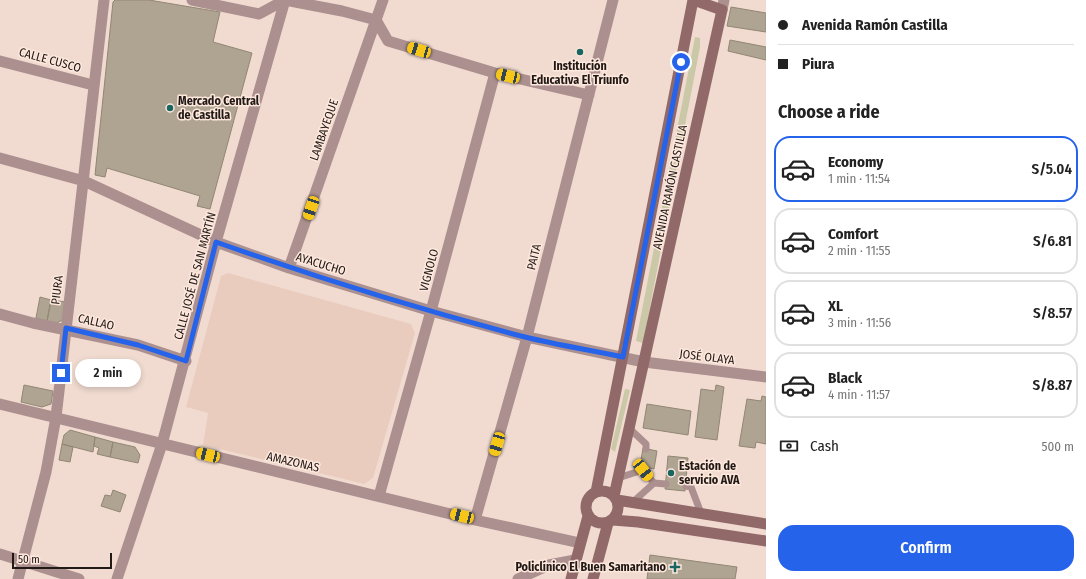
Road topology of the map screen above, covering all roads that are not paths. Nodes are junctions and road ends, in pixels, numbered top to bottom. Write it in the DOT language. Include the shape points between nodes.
graph roads {
  1 [pos="104,0"];
  2 [pos="192,0"];
  3 [pos="285,0"];
  4 [pos="383,0"];
  5 [pos="613,0"];
  6 [pos="694,0"];
  7 [pos="723,5"];
  8 [pos="376,20"];
  9 [pos="0,61"];
  10 [pos="495,73"];
  11 [pos="93,85"];
  12 [pos="589,95"];
  13 [pos="0,158"];
  14 [pos="84,182"];
  15 [pos="216,242"];
  16 [pos="289,268"];
  17 [pos="431,311"];
  18 [pos="0,314"];
  19 [pos="66,328"];
  20 [pos="527,337"];
  21 [pos="623,357"];
  22 [pos="186,361"];
  23 [pos="644,362"];
  24 [pos="766,377"];
  25 [pos="0,404"];
  26 [pos="56,417"];
  27 [pos="629,428"];
  28 [pos="162,444"];
  29 [pos="646,449"];
  30 [pos="618,478"];
  31 [pos="654,483"];
  32 [pos="666,484"];
  33 [pos="686,486"];
  34 [pos="596,492"];
  35 [pos="379,496"];
  36 [pos="615,498"];
  37 [pos="633,502"];
  38 [pos="701,513"];
  39 [pos="588,516"];
  40 [pos="475,520"];
  41 [pos="611,521"];
  42 [pos="766,524"];
  43 [pos="766,541"];
  44 [pos="580,543"];
  45 [pos="0,554"];
  46 [pos="575,560"];
  47 [pos="24,561"];
  48 [pos="18,579"];
  49 [pos="79,579"];
  50 [pos="117,579"];
  51 [pos="518,579"];
  52 [pos="570,579"];
  53 [pos="593,579"];
  1 -- 11 [label="street, PIURA"];
  2 -- 3 [label="street" via="259,14"];
  3 -- 8 [label="street"];
  3 -- 15 [label="street, CALLE JOSÉ DE SAN MARTÍN"];
  4 -- 8 [label="street, LAMBAYEQUE"];
  5 -- 12 [label="street, PAITA"];
  6 -- 7 [label="main road"];
  6 -- 21 [label="main road, AVENIDA RAMÓN CASTILLA"];
  7 -- 23 [label="main road, AVENIDA RAMÓN CASTILLA"];
  8 -- 10 [label="street" via="388,41"];
  8 -- 16 [label="street, LAMBAYEQUE"];
  9 -- 11 [label="street, CALLE CUSCO"];
  10 -- 12 [label="street"];
  10 -- 17 [label="street, VIGNOLO"];
  11 -- 14 [label="street, PIURA"];
  12 -- 20 [label="street, PAITA"];
  13 -- 14 [label="street, AYACUCHO"];
  14 -- 15 [label="street, AYACUCHO"];
  14 -- 19 [label="street, PIURA"];
  15 -- 16 [label="street, AYACUCHO"];
  15 -- 22 [label="street, CALLE JOSÉ DE SAN MARTÍN"];
  16 -- 17 [label="street, AYACUCHO"];
  17 -- 20 [label="street, AYACUCHO"];
  17 -- 35 [label="street, VIGNOLO"];
  18 -- 19 [label="street, CALLAO"];
  19 -- 22 [label="street, CALLAO" via="138,345"];
  19 -- 26 [label="street, PIURA"];
  20 -- 21 [label="street, AYACUCHO"];
  20 -- 40 [label="street, PAITA"];
  21 -- 23 [label="street, AYACUCHO"];
  21 -- 34 [label="main road, AVENIDA RAMÓN CASTILLA"];
  22 -- 28 [label="street, CALLE JOSÉ DE SAN MARTÍN"];
  23 -- 24 [label="street, JOSÉ OLAYA"];
  23 -- 27 [label="main road, AVENIDA RAMÓN CASTILLA"];
  25 -- 26 [label="street, AMAZONAS"];
  26 -- 28 [label="street, AMAZONAS"];
  26 -- 47 [label="street, PIURA" via="46,472"];
  27 -- 29 [label="lane" via="646,444"];
  27 -- 30 [label="main road, AVENIDA RAMÓN CASTILLA"];
  28 -- 35 [label="street, AMAZONAS"];
  28 -- 50 [label="street, CALLE JOSÉ DE SAN MARTÍN"];
  30 -- 31 [label="lane" via="643,468"];
  30 -- 36 [label="main road, AVENIDA RAMÓN CASTILLA"];
  31 -- 32 [label="lane"];
  31 -- 37 [label="lane"];
  33 -- 38 [label="lane" via="691,487"];
  34 -- 36 [label="main road" via="605,491"];
  34 -- 39 [label="main road" via="587,502"];
  35 -- 40 [label="street, AMAZONAS"];
  36 -- 37 [label="main road"];
  36 -- 41 [label="main road" via="619,508"];
  37 -- 38 [label="main road"];
  38 -- 42 [label="main road"];
  39 -- 41 [label="main road" via="599,523"];
  39 -- 44 [label="main road"];
  40 -- 44 [label="street, AMAZONAS"];
  41 -- 43 [label="main road" via="638,522"];
  41 -- 53 [label="main road"];
  44 -- 46 [label="main road"];
  45 -- 47 [label="street"];
  46 -- 51 [label="street" via="549,565"];
  46 -- 52 [label="main road"];
  47 -- 48 [label="street, PIURA"];
  47 -- 49 [label="street"];
}
